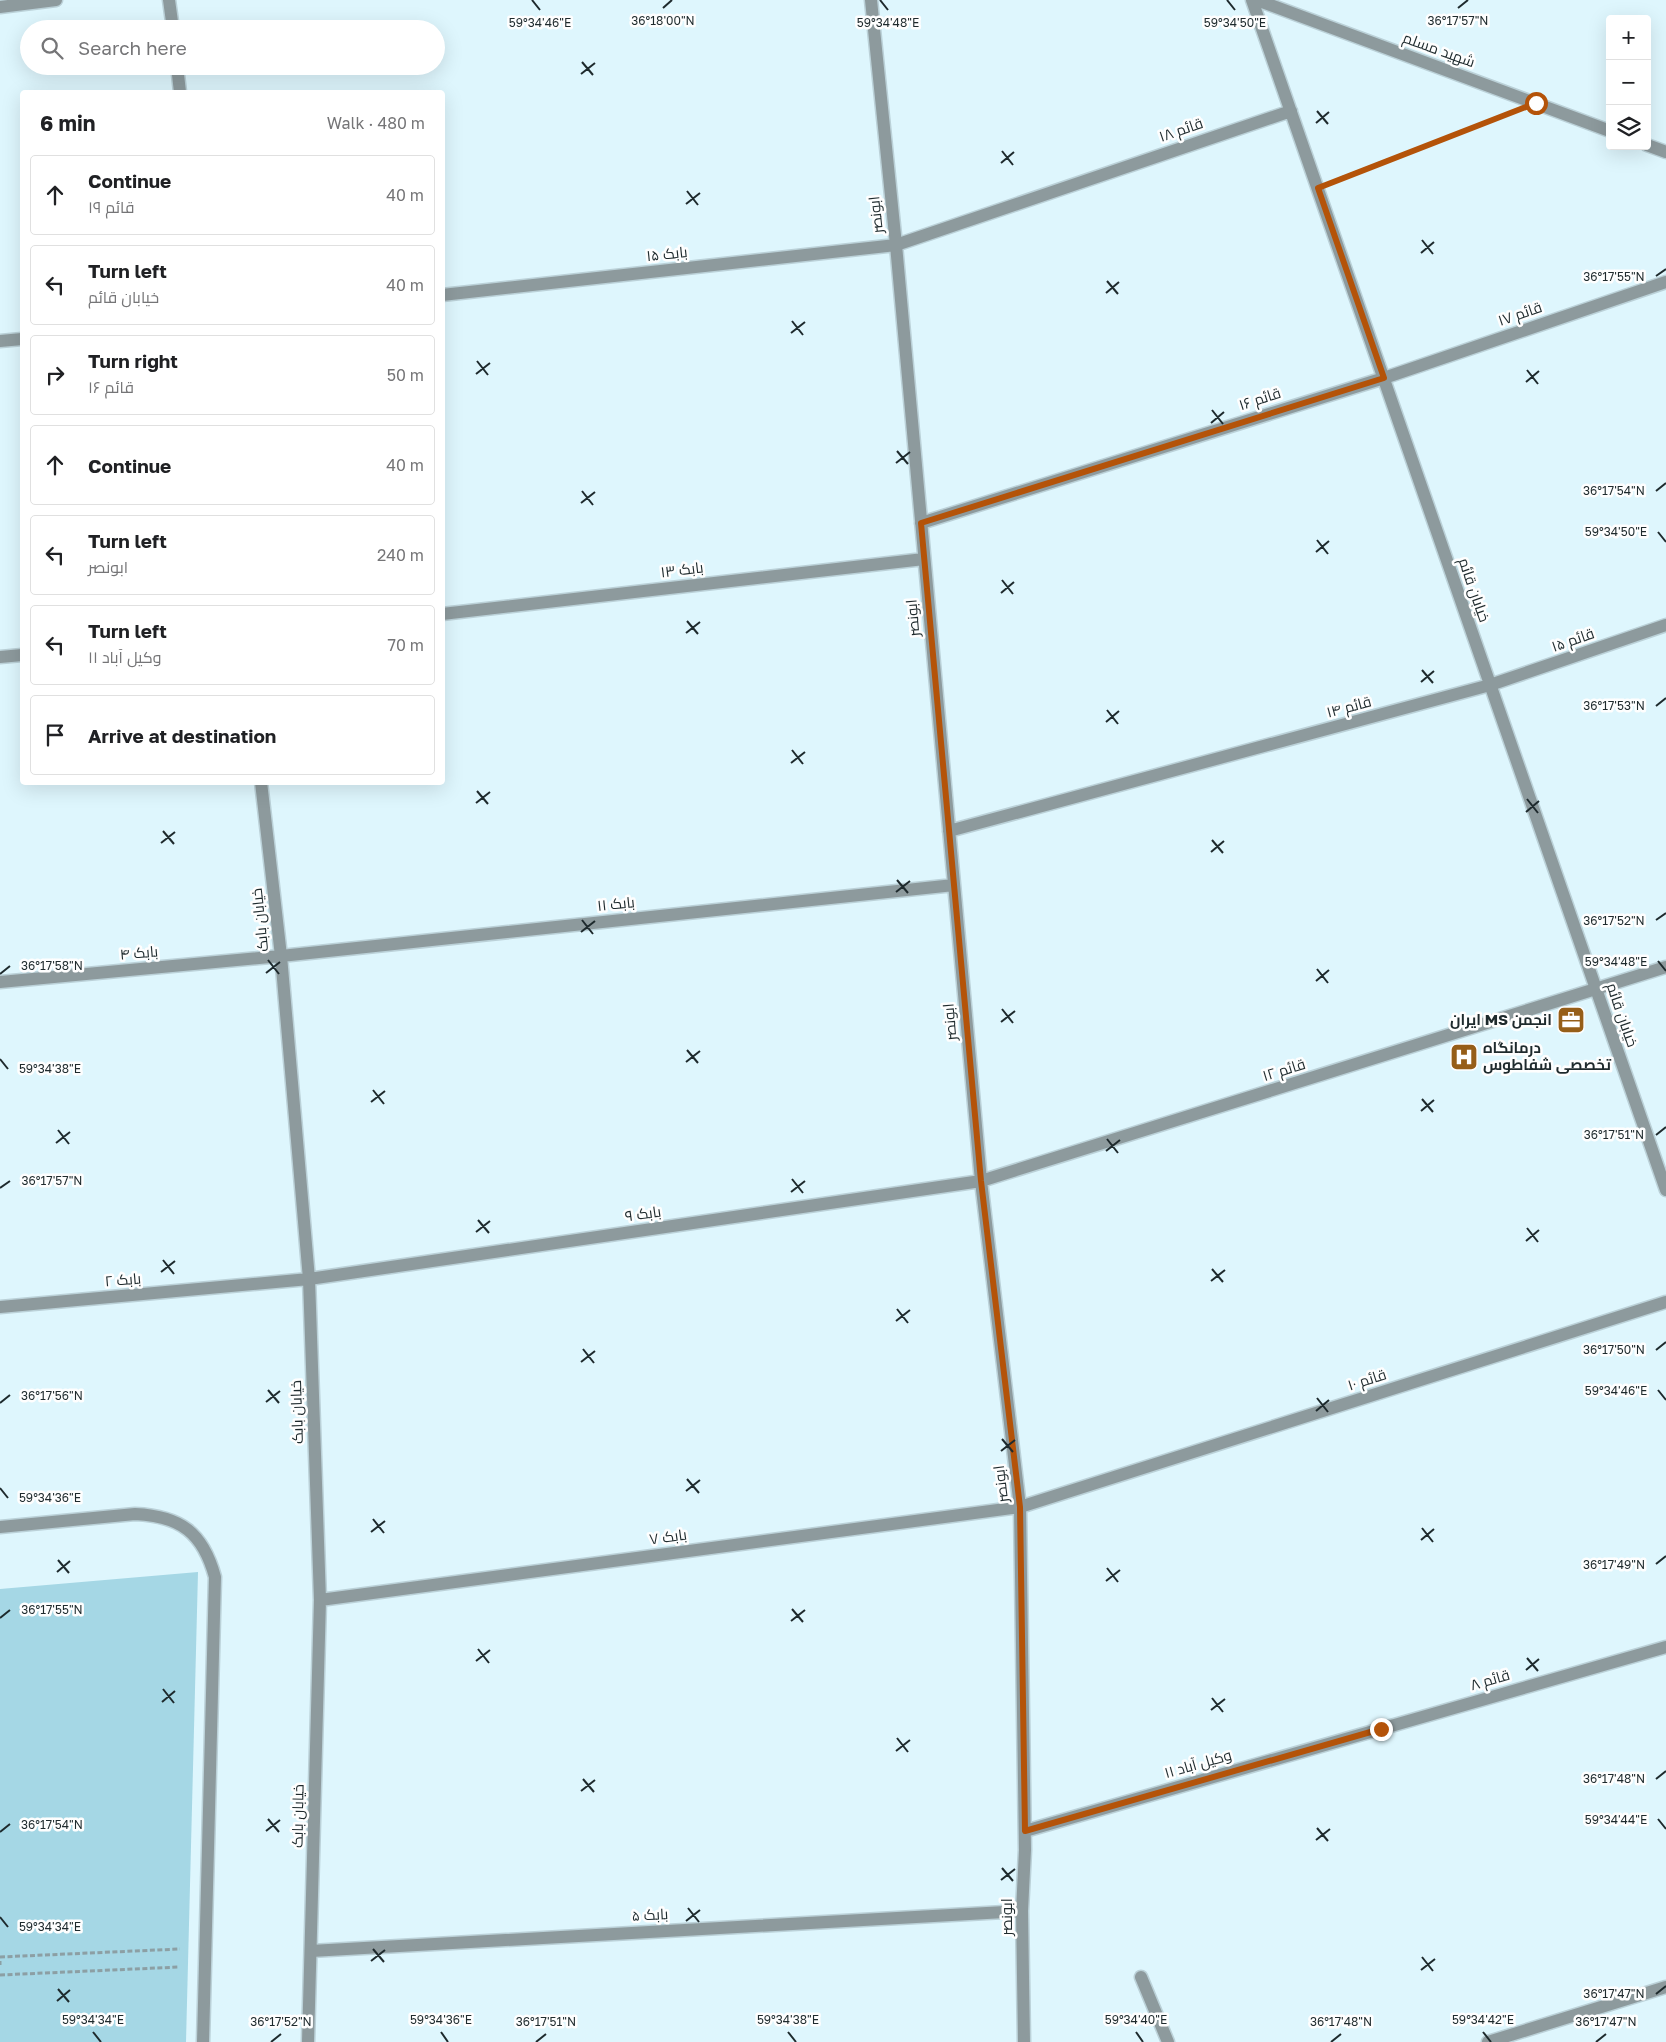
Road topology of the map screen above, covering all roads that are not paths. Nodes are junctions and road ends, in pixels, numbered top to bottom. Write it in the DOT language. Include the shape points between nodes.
graph roads {
  1 [pos="56,0"];
  2 [pos="169,0"];
  3 [pos="871,0"];
  4 [pos="1252,0"];
  5 [pos="1257,0"];
  6 [pos="0,7"];
  7 [pos="171,20"];
  8 [pos="178,75"];
  9 [pos="180,90"];
  10 [pos="1291,110"];
  11 [pos="1606,129"];
  12 [pos="1651,146"];
  13 [pos="1666,152"];
  14 [pos="896,245"];
  15 [pos="1666,282"];
  16 [pos="445,296"];
  17 [pos="20,339"];
  18 [pos="0,341"];
  19 [pos="1384,378"];
  20 [pos="921,523"];
  21 [pos="924,559"];
  22 [pos="445,614"];
  23 [pos="1666,626"];
  24 [pos="20,656"];
  25 [pos="0,657"];
  26 [pos="1490,685"];
  27 [pos="261,785"];
  28 [pos="949,831"];
  29 [pos="954,885"];
  30 [pos="281,956"];
  31 [pos="1666,967"];
  32 [pos="0,982"];
  33 [pos="1596,990"];
  34 [pos="981,1181"];
  35 [pos="1666,1190"];
  36 [pos="309,1279"];
  37 [pos="1666,1302"];
  38 [pos="0,1307"];
  39 [pos="1020,1507"];
  40 [pos="0,1527"];
  41 [pos="320,1600"];
  42 [pos="1666,1647"];
  43 [pos="1381,1729"];
  44 [pos="1025,1831"];
  45 [pos="1022,1910"];
  46 [pos="311,1951"];
  47 [pos="1141,1978"];
  48 [pos="1666,1987"];
  49 [pos="203,2042"];
  50 [pos="308,2042"];
  51 [pos="1024,2042"];
  52 [pos="1168,2042"];
  53 [pos="1488,2042"];
  1 -- 6 [label="street"];
  2 -- 7 [label="street"];
  3 -- 14 [label="street, ابونصر"];
  4 -- 10 [label="street, خیابان قائم"];
  5 -- 11 [label="street, شهید مسلم"];
  8 -- 9 [label="street"];
  10 -- 14 [label="street, قائم ۱۸"];
  10 -- 19 [label="street, خیابان قائم"];
  12 -- 13 [label="street"];
  14 -- 16 [label="street, بابک ۱۵"];
  14 -- 20 [label="street, ابونصر"];
  15 -- 19 [label="street, قائم ۱۷"];
  17 -- 18 [label="street"];
  19 -- 20 [label="street, قائم ۱۶"];
  19 -- 26 [label="street, خیابان قائم"];
  20 -- 21 [label="street, ابونصر"];
  21 -- 22 [label="street, بابک ۱۳"];
  21 -- 28 [label="street, ابونصر"];
  23 -- 26 [label="street, قائم ۱۵"];
  24 -- 25 [label="street"];
  26 -- 28 [label="street, قائم ۱۴"];
  26 -- 33 [label="street, خیابان قائم"];
  27 -- 30 [label="street, خیابان بابک"];
  28 -- 29 [label="street, ابونصر"];
  29 -- 30 [label="street, بابک ۱۱"];
  29 -- 34 [label="street, ابونصر"];
  30 -- 32 [label="street, بابک ۴"];
  30 -- 36 [label="street, خیابان بابک"];
  31 -- 33 [label="street, قائم ۱۲"];
  33 -- 34 [label="street, قائم ۱۲"];
  33 -- 35 [label="street, خیابان قائم"];
  34 -- 36 [label="street, بابک ۹"];
  34 -- 39 [label="street, ابونصر"];
  36 -- 38 [label="street, بابک ۲"];
  36 -- 41 [label="street, خیابان بابک"];
  37 -- 39 [label="street, قائم ۱۰"];
  39 -- 41 [label="street, بابک ۷"];
  39 -- 44 [label="street, ابونصر"];
  40 -- 49 [label="street" via="135,1514 158,1515 179,1523 196,1537 209,1556 215,1577"];
  41 -- 46 [label="street, خیابان بابک"];
  42 -- 43 [label="street, قائم ۸"];
  43 -- 44 [label="street, وکیل آباد ۱۱"];
  44 -- 45 [label="street, ابونصر"];
  45 -- 46 [label="street, بابک ۵"];
  45 -- 51 [label="street, ابونصر"];
  46 -- 50 [label="street, خیابان بابک"];
  47 -- 52 [label="street"];
  48 -- 53 [label="street"];
}
